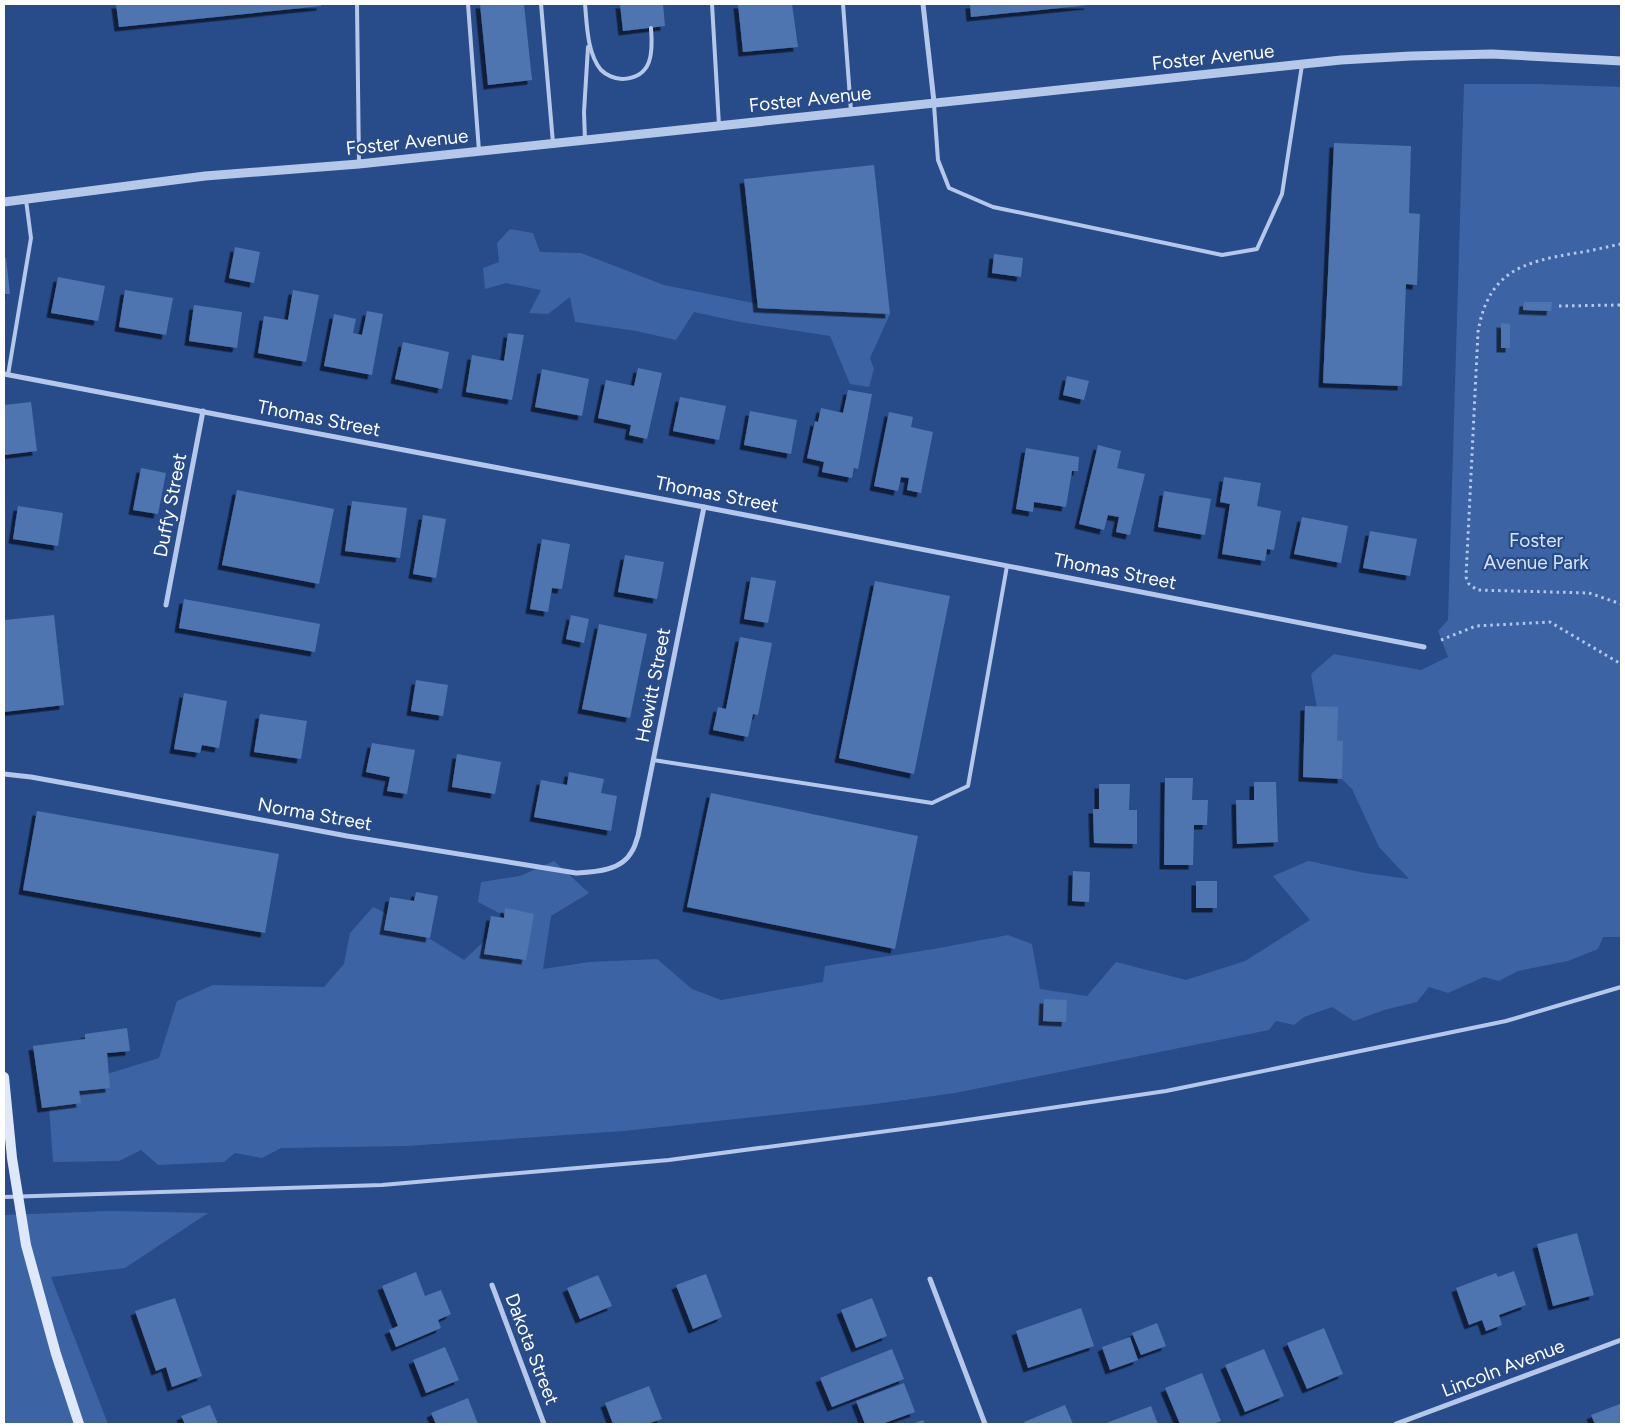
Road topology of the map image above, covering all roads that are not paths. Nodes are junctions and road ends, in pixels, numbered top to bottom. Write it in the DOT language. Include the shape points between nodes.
graph roads {
  1 [pos="358,4"];
  2 [pos="468,4"];
  3 [pos="541,4"];
  4 [pos="585,4"];
  5 [pos="712,4"];
  6 [pos="843,4"];
  7 [pos="923,4"];
  8 [pos="651,28"];
  9 [pos="588,46"];
  10 [pos="1621,61"];
  11 [pos="1302,65"];
  12 [pos="934,102"];
  13 [pos="851,111"];
  14 [pos="719,125"];
  15 [pos="585,140"];
  16 [pos="553,143"];
  17 [pos="479,151"];
  18 [pos="359,164"];
  19 [pos="26,200"];
  20 [pos="4,202"];
  21 [pos="6,374"];
  22 [pos="203,411"];
  23 [pos="704,507"];
  24 [pos="1007,566"];
  25 [pos="166,605"];
  26 [pos="1424,647"];
  27 [pos="653,760"];
  28 [pos="4,774"];
  29 [pos="621,864"];
  30 [pos="1621,987"];
  31 [pos="4,1077"];
  32 [pos="4,1197"];
  33 [pos="930,1279"];
  34 [pos="492,1285"];
  35 [pos="1621,1340"];
  36 [pos="80,1424"];
  37 [pos="544,1424"];
  38 [pos="985,1424"];
  39 [pos="1398,1424"];
  1 -- 18 [label="lane"];
  2 -- 17 [label="lane"];
  3 -- 16 [label="lane"];
  4 -- 9 [label="lane"];
  5 -- 14 [label="lane"];
  6 -- 13 [label="lane"];
  7 -- 12 [label="street"];
  8 -- 9 [label="lane" via="653,48 646,68 632,79 616,79 602,70"];
  9 -- 15 [label="lane"];
  10 -- 11 [label="street, Foster Avenue" via="1492,54 1411,56"];
  11 -- 12 [label="street, Foster Avenue"];
  11 -- 12 [label="lane" via="1282,194 1257,250 1222,255 993,207 949,188 938,160"];
  12 -- 13 [label="street, Foster Avenue"];
  13 -- 14 [label="street, Foster Avenue"];
  14 -- 15 [label="street, Foster Avenue"];
  15 -- 16 [label="street, Foster Avenue"];
  16 -- 17 [label="street, Foster Avenue"];
  17 -- 18 [label="street, Foster Avenue"];
  18 -- 19 [label="street, Foster Avenue" via="205,176"];
  19 -- 20 [label="street, Foster Avenue"];
  19 -- 21 [label="lane" via="31,238"];
  21 -- 22 [label="street, Thomas Street"];
  22 -- 23 [label="street, Thomas Street"];
  22 -- 25 [label="street, Duffy Street"];
  23 -- 24 [label="street, Thomas Street"];
  23 -- 27 [label="street, Hewitt Street"];
  24 -- 26 [label="street, Thomas Street"];
  24 -- 27 [label="lane" via="968,786 932,803"];
  27 -- 29 [label="street, Hewitt Street" via="638,836 632,853"];
  28 -- 29 [label="street, Norma Street" via="347,836 576,873 599,872"];
  30 -- 32 [label="lane" via="1506,1021 1166,1091 669,1160 402,1183"];
  31 -- 36 [label="main road" via="12,1158 26,1245 56,1354"];
  33 -- 38 [label="street"];
  34 -- 37 [label="street, Dakota Street"];
  35 -- 39 [label="street, Lincoln Avenue"];
}
